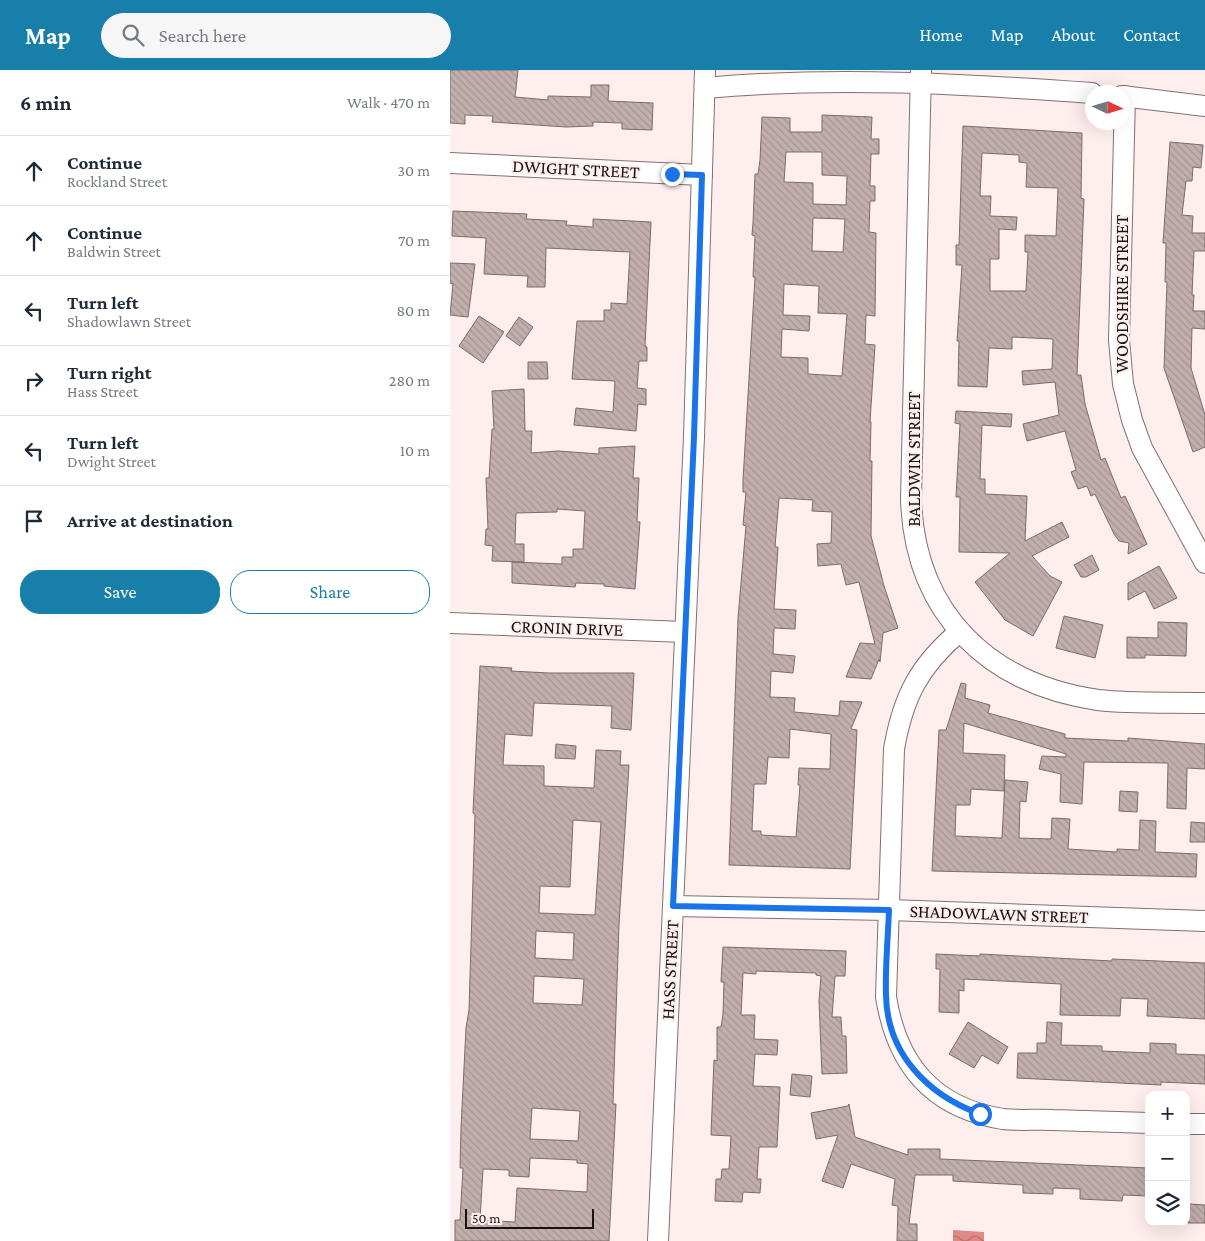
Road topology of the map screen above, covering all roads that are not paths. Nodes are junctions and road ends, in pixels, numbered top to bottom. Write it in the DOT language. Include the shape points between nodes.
graph roads {
  1 [pos="921,77"];
  2 [pos="705,79"];
  3 [pos="1085,92"];
  4 [pos="1130,97"];
  5 [pos="1205,106"];
  6 [pos="1123,130"];
  7 [pos="450,163"];
  8 [pos="702,175"];
  9 [pos="1205,563"];
  10 [pos="450,623"];
  11 [pos="685,632"];
  12 [pos="959,632"];
  13 [pos="1205,702"];
  14 [pos="673,906"];
  15 [pos="889,910"];
  16 [pos="1205,921"];
  17 [pos="1145,1122"];
  18 [pos="1190,1124"];
  19 [pos="1205,1124"];
  20 [pos="658,1241"];
  1 -- 2 [label="street"];
  1 -- 3 [label="street"];
  1 -- 12 [label="street, BALDWIN STREET" via="911,519 916,550 926,580"];
  2 -- 8 [label="street, HASS STREET"];
  4 -- 5 [label="street"];
  6 -- 9 [label="street, WOODSHIRE STREET" via="1119,340 1123,384 1142,448"];
  7 -- 8 [label="street, DWIGHT STREET"];
  8 -- 11 [label="street, HASS STREET"];
  10 -- 11 [label="street, CRONIN DRIVE"];
  11 -- 14 [label="street, HASS STREET"];
  12 -- 13 [label="street" via="978,651 1004,669 1056,690 1099,700"];
  12 -- 15 [label="street" via="923,669 908,694 899,721 894,749"];
  14 -- 15 [label="street, SHADOWLAWN STREET"];
  14 -- 20 [label="street, HASS STREET"];
  15 -- 16 [label="street, SHADOWLAWN STREET"];
  15 -- 17 [label="street" via="886,997 890,1023 898,1045 934,1091 980,1114 1003,1119"];
  18 -- 19 [label="street"];
}
